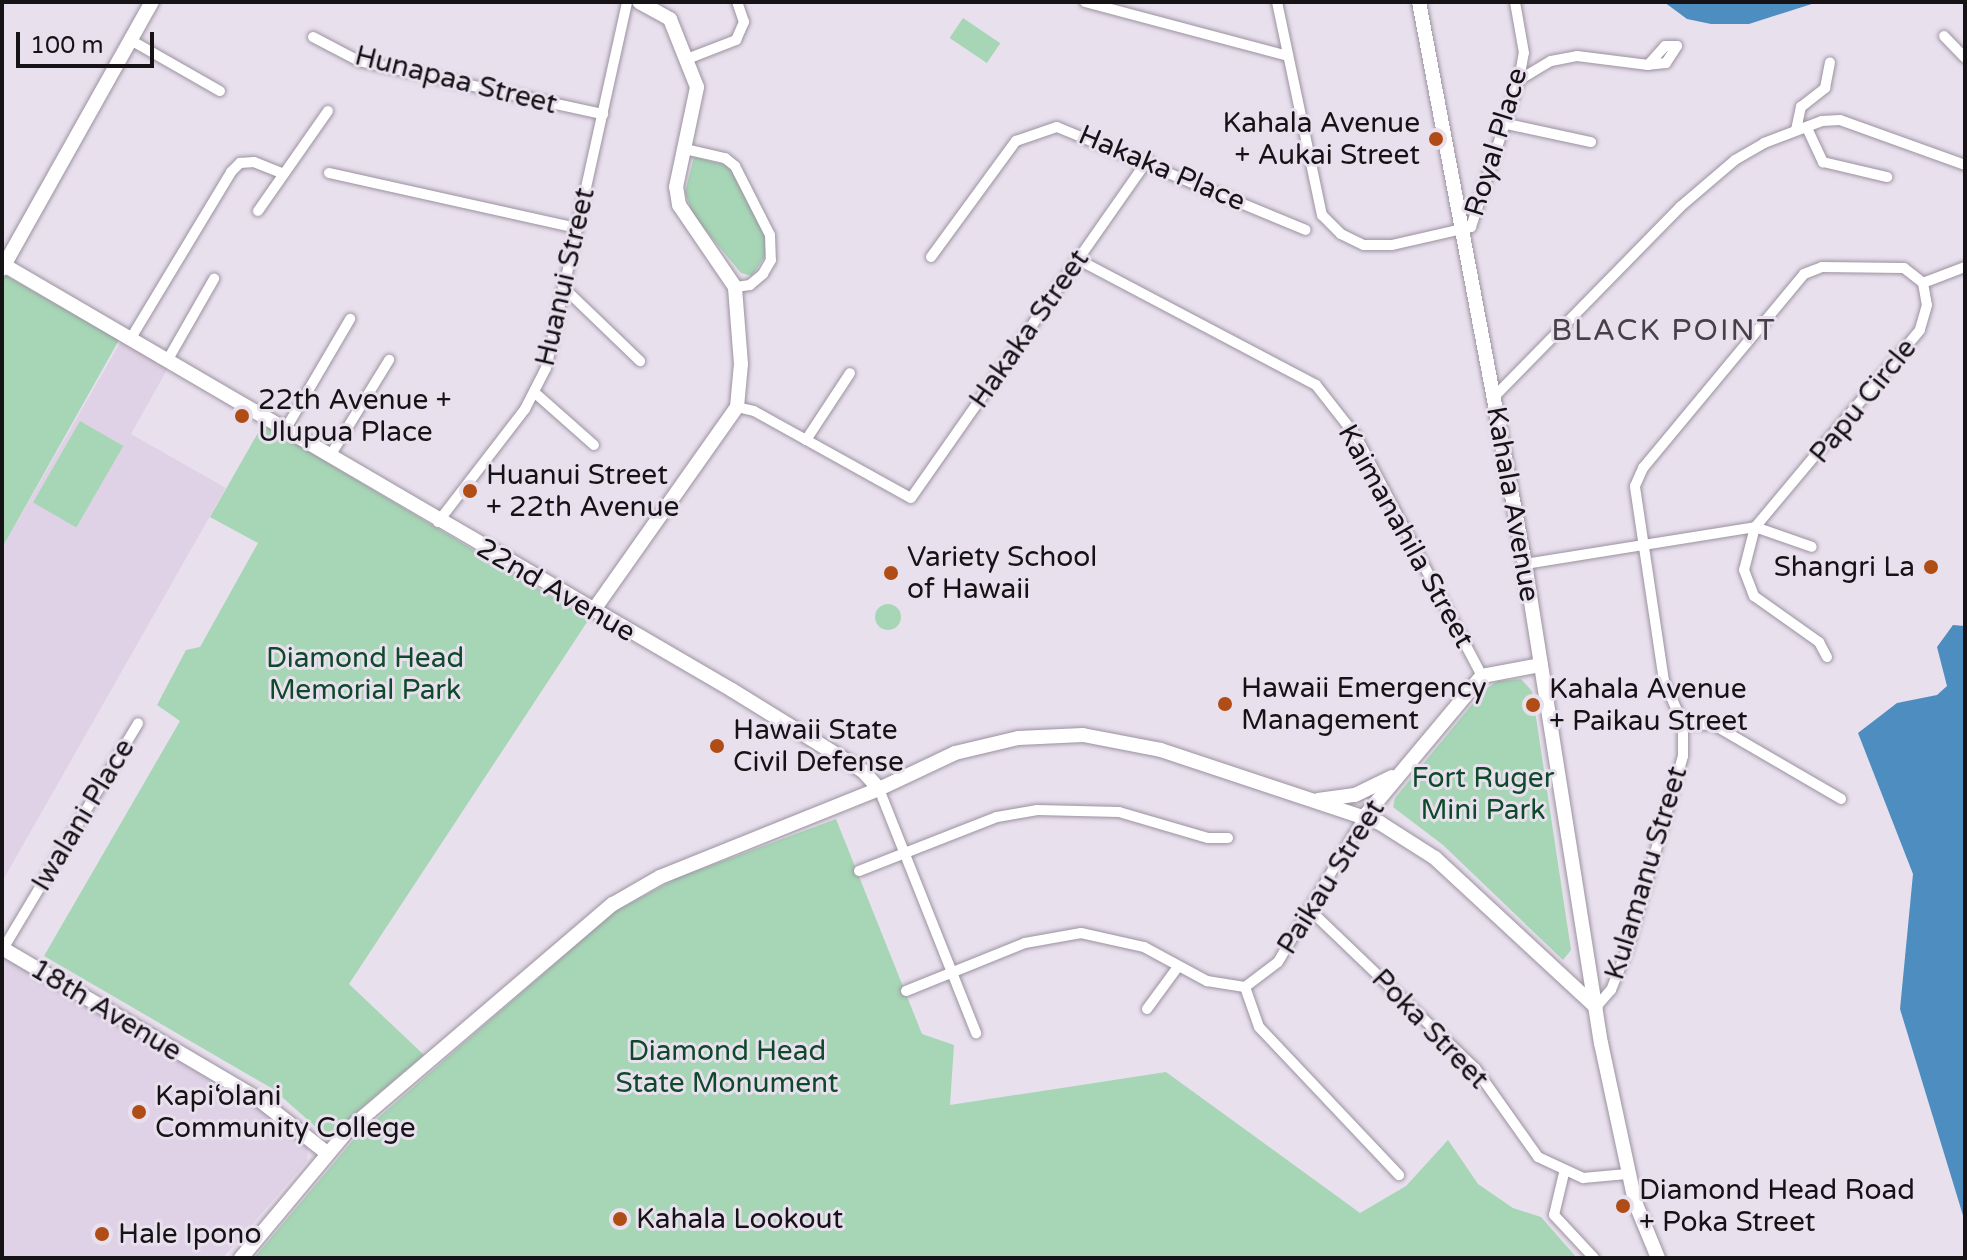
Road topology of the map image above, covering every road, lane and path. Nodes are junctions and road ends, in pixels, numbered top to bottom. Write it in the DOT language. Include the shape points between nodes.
graph roads {
  1 [pos="152,2"];
  2 [pos="627,2"];
  3 [pos="639,2"];
  4 [pos="737,2"];
  5 [pos="1085,2"];
  6 [pos="1277,2"];
  7 [pos="1419,2"];
  8 [pos="1515,2"];
  9 [pos="1944,36"];
  10 [pos="313,37"];
  11 [pos="134,42"];
  12 [pos="1288,56"];
  13 [pos="1965,58"];
  14 [pos="687,59"];
  15 [pos="1830,62"];
  16 [pos="1648,65"];
  17 [pos="1519,80"];
  18 [pos="220,91"];
  19 [pos="328,111"];
  20 [pos="603,114"];
  21 [pos="1507,124"];
  22 [pos="1801,129"];
  23 [pos="1591,142"];
  24 [pos="685,149"];
  25 [pos="1148,160"];
  26 [pos="1965,165"];
  27 [pos="329,173"];
  28 [pos="284,174"];
  29 [pos="1887,177"];
  30 [pos="258,211"];
  31 [pos="578,228"];
  32 [pos="1306,230"];
  33 [pos="1464,233"];
  34 [pos="931,257"];
  35 [pos="1077,259"];
  36 [pos="3,266"];
  37 [pos="1965,267"];
  38 [pos="214,279"];
  39 [pos="1923,283"];
  40 [pos="563,287"];
  41 [pos="735,287"];
  42 [pos="350,319"];
  43 [pos="131,338"];
  44 [pos="389,360"];
  45 [pos="167,361"];
  46 [pos="640,361"];
  47 [pos="850,373"];
  48 [pos="534,392"];
  49 [pos="1494,397"];
  50 [pos="737,407"];
  51 [pos="285,430"];
  52 [pos="806,440"];
  53 [pos="594,445"];
  54 [pos="330,456"];
  55 [pos="438,522"];
  56 [pos="1755,527"];
  57 [pos="1641,547"];
  58 [pos="1812,547"];
  59 [pos="1525,564"];
  60 [pos="593,611"];
  61 [pos="1827,657"];
  62 [pos="1541,665"];
  63 [pos="1482,676"];
  64 [pos="138,723"];
  65 [pos="1683,724"];
  66 [pos="1400,773"];
  67 [pos="879,789"];
  68 [pos="1841,799"];
  69 [pos="1314,800"];
  70 [pos="1364,817"];
  71 [pos="1228,838"];
  72 [pos="908,852"];
  73 [pos="859,871"];
  74 [pos="1311,911"];
  75 [pos="3,948"];
  76 [pos="1177,968"];
  77 [pos="952,972"];
  78 [pos="1245,987"];
  79 [pos="906,991"];
  80 [pos="1596,1007"];
  81 [pos="1147,1009"];
  82 [pos="976,1033"];
  83 [pos="327,1153"];
  84 [pos="1564,1173"];
  85 [pos="1627,1174"];
  86 [pos="1399,1175"];
  87 [pos="241,1258"];
  88 [pos="1594,1258"];
  89 [pos="1658,1258"];
  1 -- 11 [label="street"];
  2 -- 20 [label="street, Huanui Street"];
  3 -- 14 [label="street" via="670,19"];
  4 -- 14 [label="street" via="744,22 736,40"];
  5 -- 12 [label="street"];
  6 -- 12 [label="street"];
  7 -- 33 [label="street, Kahala Avenue"];
  8 -- 17 [label="street, Royal Place" via="1524,53"];
  9 -- 13 [label="street"];
  10 -- 20 [label="street, Hunapaa Street" via="359,61"];
  11 -- 18 [label="street"];
  11 -- 36 [label="street"];
  12 -- 33 [label="street" via="1322,215 1341,234 1364,245"];
  14 -- 24 [label="street" via="697,87"];
  15 -- 22 [label="street" via="1825,88 1801,107"];
  16 -- 17 [label="street" via="1577,56 1551,61"];
  17 -- 21 [label="street, Royal Place"];
  19 -- 28 [label="street"];
  20 -- 31 [label="street, Huanui Street"];
  21 -- 23 [label="street"];
  21 -- 33 [label="street, Royal Place" via="1480,210"];
  22 -- 26 [label="street" via="1840,120"];
  22 -- 29 [label="street" via="1823,162"];
  22 -- 49 [label="street" via="1735,160 1680,207"];
  24 -- 41 [label="street" via="676,187 679,205"];
  24 -- 41 [label="street" via="725,158 735,166 770,235 771,260 763,274 750,285"];
  25 -- 32 [label="street, Hakaka Place"];
  25 -- 34 [label="street, Hakaka Place" via="1072,130 1057,127 1029,133 1006,152"];
  25 -- 35 [label="street, Hakaka Street"];
  27 -- 31 [label="street"];
  28 -- 30 [label="street"];
  28 -- 43 [label="street" via="254,162 240,163 231,172"];
  31 -- 40 [label="street, Huanui Street"];
  33 -- 49 [label="street, Kahala Avenue"];
  35 -- 52 [label="street, Hakaka Street" via="911,498"];
  35 -- 63 [label="street, Kaimanahila Street" via="1316,385 1356,436"];
  36 -- 43 [label="street, 22nd Avenue"];
  37 -- 39 [label="street"];
  38 -- 45 [label="street"];
  39 -- 56 [label="street, Papu Circle" via="1927,305 1920,330"];
  39 -- 57 [label="street" via="1904,268 1877,265 1822,267 1788,287 1643,468 1634,504"];
  40 -- 46 [label="street"];
  40 -- 48 [label="street, Huanui Street" via="546,368"];
  41 -- 50 [label="street" via="741,364"];
  42 -- 51 [label="street"];
  43 -- 45 [label="street, 22nd Avenue"];
  44 -- 54 [label="street"];
  45 -- 51 [label="street, 22nd Avenue"];
  47 -- 52 [label="street"];
  48 -- 53 [label="street"];
  48 -- 55 [label="street, Huanui Street"];
  49 -- 59 [label="street, Kahala Avenue"];
  50 -- 52 [label="street"];
  50 -- 60 [label="street"];
  51 -- 54 [label="street, 22nd Avenue"];
  54 -- 55 [label="street, 22nd Avenue"];
  55 -- 60 [label="street, 22nd Avenue"];
  56 -- 57 [label="street"];
  56 -- 58 [label="street"];
  56 -- 61 [label="street" via="1744,570 1754,596 1819,642"];
  57 -- 59 [label="street"];
  57 -- 65 [label="street, Kulamanu Street" via="1664,681"];
  59 -- 62 [label="street, Kahala Avenue"];
  60 -- 67 [label="street, 22nd Avenue" via="852,764"];
  62 -- 63 [label="street"];
  62 -- 80 [label="street, Kahala Avenue"];
  63 -- 66 [label="street, Paikau Street"];
  64 -- 75 [label="street, Iwalani Place"];
  65 -- 68 [label="street" via="1714,725"];
  65 -- 80 [label="street, Kulamanu Street" via="1683,756 1640,912 1616,980"];
  66 -- 69 [label="street" via="1355,795"];
  66 -- 70 [label="street, Paikau Street"];
  67 -- 69 [label="street" via="955,753 1018,738 1083,735 1161,750"];
  67 -- 72 [label="street, 22nd Avenue"];
  67 -- 83 [label="street" via="660,877 613,904"];
  69 -- 70 [label="street"];
  70 -- 74 [label="street, Paikau Street"];
  70 -- 80 [label="street" via="1435,858"];
  71 -- 72 [label="street" via="1208,838 1131,814 1071,808 997,817"];
  72 -- 73 [label="street"];
  72 -- 77 [label="street, 22nd Avenue"];
  74 -- 78 [label="street, Paikau Street" via="1271,971"];
  74 -- 84 [label="street, Poka Street" via="1475,1068 1530,1150"];
  75 -- 83 [label="street, 18th Avenue" via="257,1098"];
  76 -- 77 [label="street" via="1144,947 1081,933 1055,934"];
  76 -- 78 [label="street" via="1219,985"];
  76 -- 81 [label="street"];
  77 -- 79 [label="street"];
  77 -- 82 [label="street, 22nd Avenue"];
  78 -- 86 [label="street" via="1259,1027"];
  80 -- 85 [label="street, Kahala Avenue"];
  83 -- 87 [label="street"];
  84 -- 85 [label="street, Poka Street" via="1599,1179"];
  84 -- 88 [label="street" via="1553,1206 1555,1220"];
  85 -- 89 [label="street, Kahala Avenue"];
}
